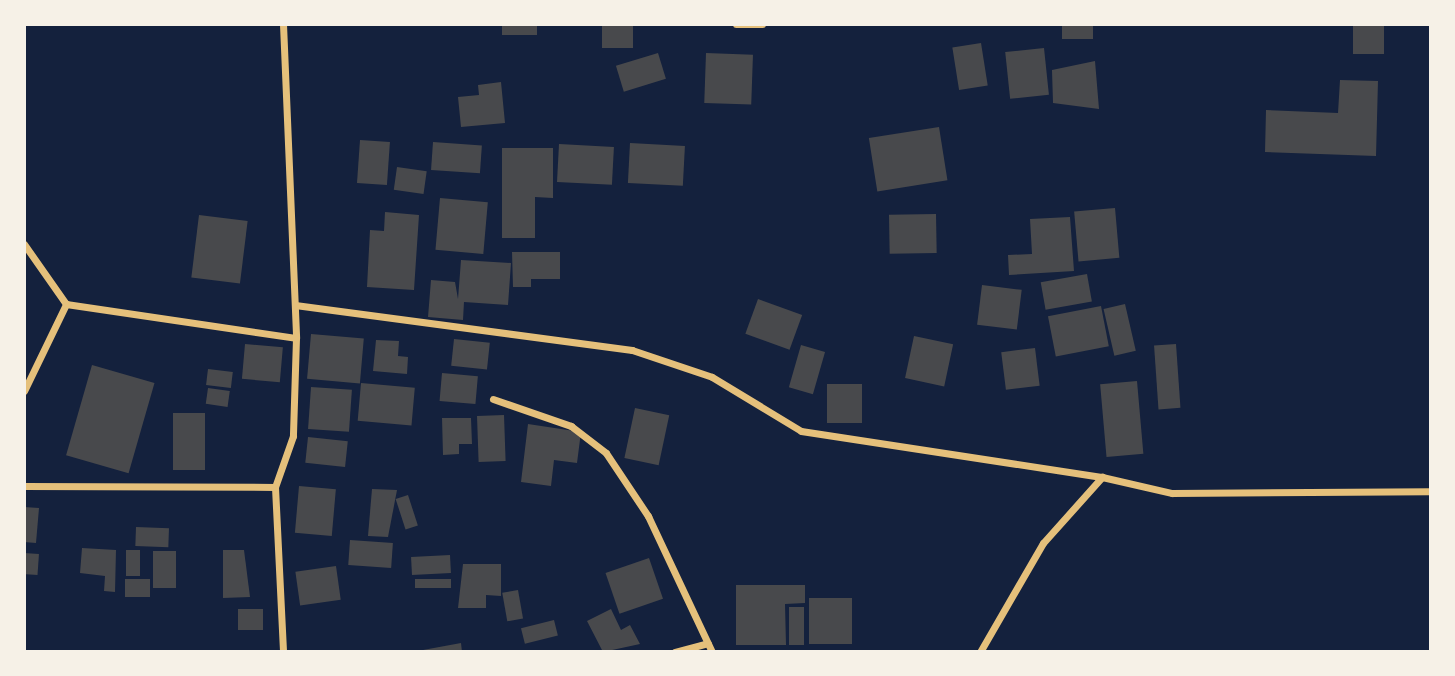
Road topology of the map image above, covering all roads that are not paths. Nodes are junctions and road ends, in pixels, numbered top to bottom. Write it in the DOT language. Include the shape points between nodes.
graph roads {
  1 [pos="283,24"];
  2 [pos="736,24"];
  3 [pos="762,24"];
  4 [pos="24,243"];
  5 [pos="66,304"];
  6 [pos="295,306"];
  7 [pos="296,338"];
  8 [pos="24,391"];
  9 [pos="493,399"];
  10 [pos="1102,477"];
  11 [pos="24,486"];
  12 [pos="275,487"];
  13 [pos="1430,491"];
  14 [pos="708,643"];
  15 [pos="284,652"];
  16 [pos="675,652"];
  17 [pos="712,652"];
  18 [pos="980,652"];
  1 -- 6 [label="street"];
  2 -- 3 [label="street"];
  4 -- 5 [label="street"];
  5 -- 7 [label="street"];
  5 -- 8 [label="street"];
  6 -- 7 [label="street"];
  6 -- 10 [label="street" via="632,350 712,377 801,431"];
  7 -- 12 [label="street" via="293,436"];
  9 -- 14 [label="street" via="571,426 606,453 648,516"];
  10 -- 13 [label="street" via="1172,494"];
  10 -- 18 [label="street" via="1043,542"];
  11 -- 12 [label="street"];
  12 -- 15 [label="street"];
  14 -- 16 [label="street"];
  14 -- 17 [label="street"];
}
